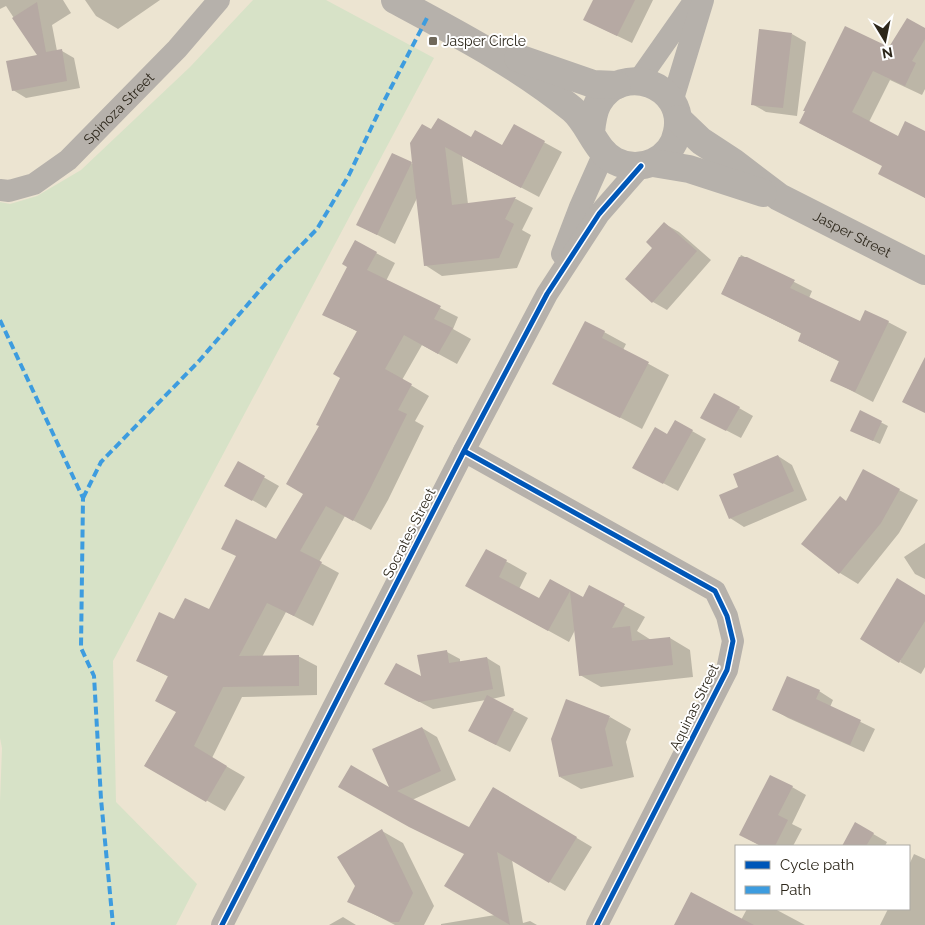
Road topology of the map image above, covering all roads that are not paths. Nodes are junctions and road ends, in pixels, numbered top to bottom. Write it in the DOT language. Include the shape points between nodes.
graph roads {
  1 [pos="219,0"];
  2 [pos="395,0"];
  3 [pos="695,0"];
  4 [pos="703,0"];
  5 [pos="476,44"];
  6 [pos="627,83"];
  7 [pos="675,111"];
  8 [pos="598,143"];
  9 [pos="647,164"];
  10 [pos="0,190"];
  11 [pos="779,196"];
  12 [pos="925,271"];
  13 [pos="547,294"];
  14 [pos="464,451"];
  15 [pos="222,925"];
  16 [pos="597,925"];
  1 -- 10 [label="street, Spinoza Street" via="177,49 68,160 34,184 9,191"];
  2 -- 5 [label="street"];
  3 -- 6 [label="street"];
  4 -- 7 [label="street"];
  5 -- 6 [label="street" via="593,84"];
  5 -- 8 [label="street" via="539,84 574,111"];
  6 -- 7 [label="street" via="658,87"];
  6 -- 8 [label="street" via="606,92 598,104 593,116"];
  7 -- 9 [label="street" via="677,132 673,145 664,156"];
  7 -- 11 [label="street, Jasper Street" via="700,141"];
  8 -- 9 [label="street" via="615,161 627,166"];
  8 -- 13 [label="street, Socrates Street" via="580,207"];
  9 -- 11 [label="street, Jasper Street" via="689,169"];
  9 -- 13 [label="street, Socrates Street" via="599,214"];
  11 -- 12 [label="street, Jasper Street"];
  13 -- 14 [label="street, Socrates Street"];
  14 -- 15 [label="street, Socrates Street"];
  14 -- 16 [label="street, Aquinas Street" via="715,591 727,616 733,641 727,670"];
}
